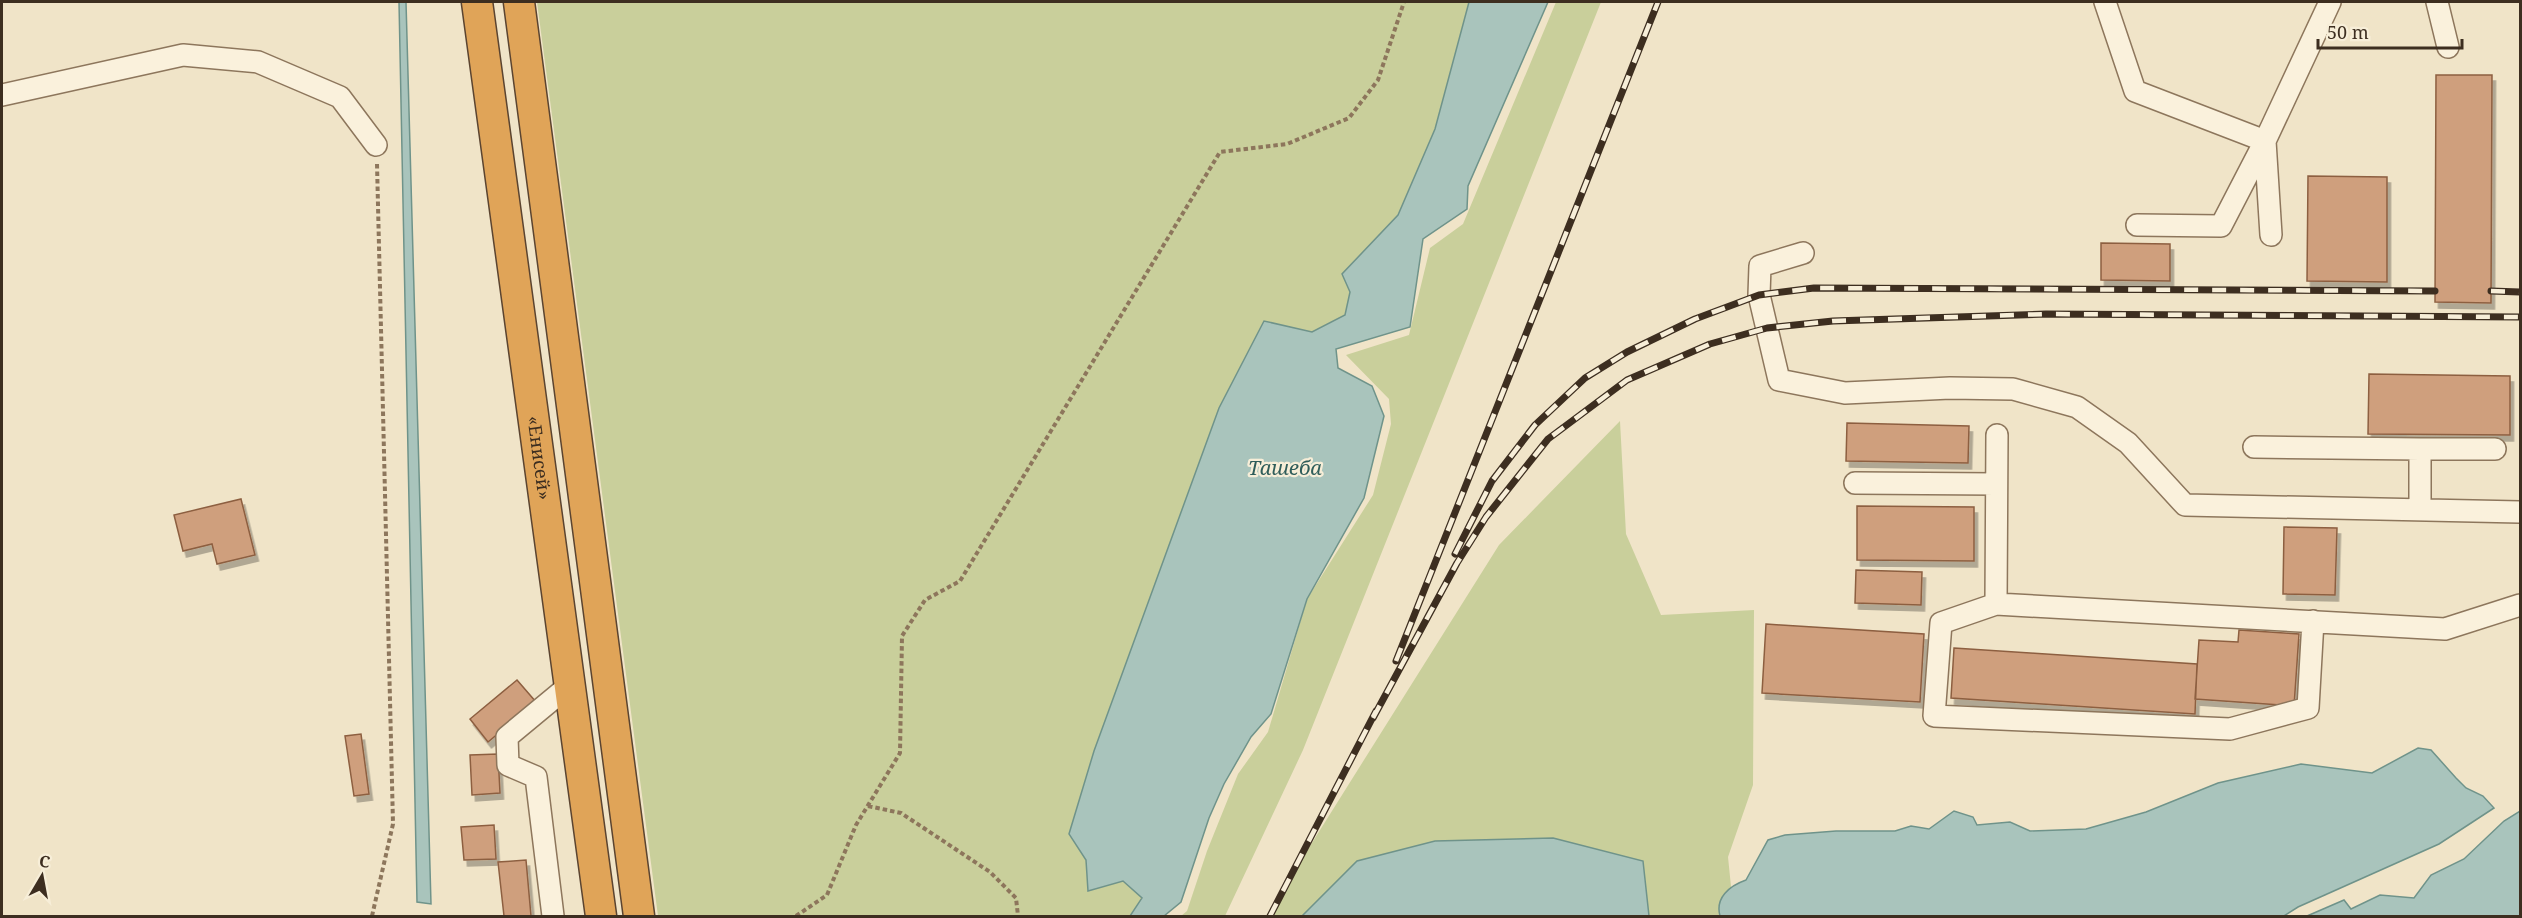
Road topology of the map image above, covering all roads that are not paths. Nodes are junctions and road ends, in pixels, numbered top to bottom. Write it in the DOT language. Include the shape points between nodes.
graph roads {
  1 [pos="477,2"];
  2 [pos="519,2"];
  3 [pos="2105,2"];
  4 [pos="2330,2"];
  5 [pos="2437,2"];
  6 [pos="2448,47"];
  7 [pos="2,95"];
  8 [pos="2265,141"];
  9 [pos="376,145"];
  10 [pos="2137,225"];
  11 [pos="2271,235"];
  12 [pos="1803,253"];
  13 [pos="1997,435"];
  14 [pos="2254,447"];
  15 [pos="2420,449"];
  16 [pos="2495,449"];
  17 [pos="1855,483"];
  18 [pos="1996,484"];
  19 [pos="2420,510"];
  20 [pos="2520,512"];
  21 [pos="1996,604"];
  22 [pos="2520,605"];
  23 [pos="2313,621"];
  24 [pos="571,684"];
  25 [pos="553,916"];
  26 [pos="601,916"];
  27 [pos="639,916"];
  1 -- 24 [label="highway, «Енисей»"];
  2 -- 27 [label="highway"];
  3 -- 8 [label="lane" via="2135,91"];
  4 -- 8 [label="lane"];
  5 -- 6 [label="lane"];
  7 -- 9 [label="lane" via="183,55 258,62 340,97"];
  8 -- 10 [label="lane" via="2221,226"];
  8 -- 11 [label="lane"];
  12 -- 19 [label="lane" via="1760,266 1760,295 1779,380 1845,393 1950,388 2013,390 2078,407 2128,443 2185,505"];
  13 -- 18 [label="lane"];
  14 -- 15 [label="lane"];
  15 -- 16 [label="lane"];
  15 -- 19 [label="lane"];
  17 -- 18 [label="lane"];
  18 -- 21 [label="lane"];
  19 -- 20 [label="lane"];
  21 -- 23 [label="lane"];
  21 -- 23 [label="lane" via="1941,623 1935,716 2230,729 2308,708"];
  22 -- 23 [label="lane" via="2445,629"];
  24 -- 25 [label="lane" via="507,737 508,765 536,777"];
  24 -- 26 [label="highway, «Енисей»"];
}
